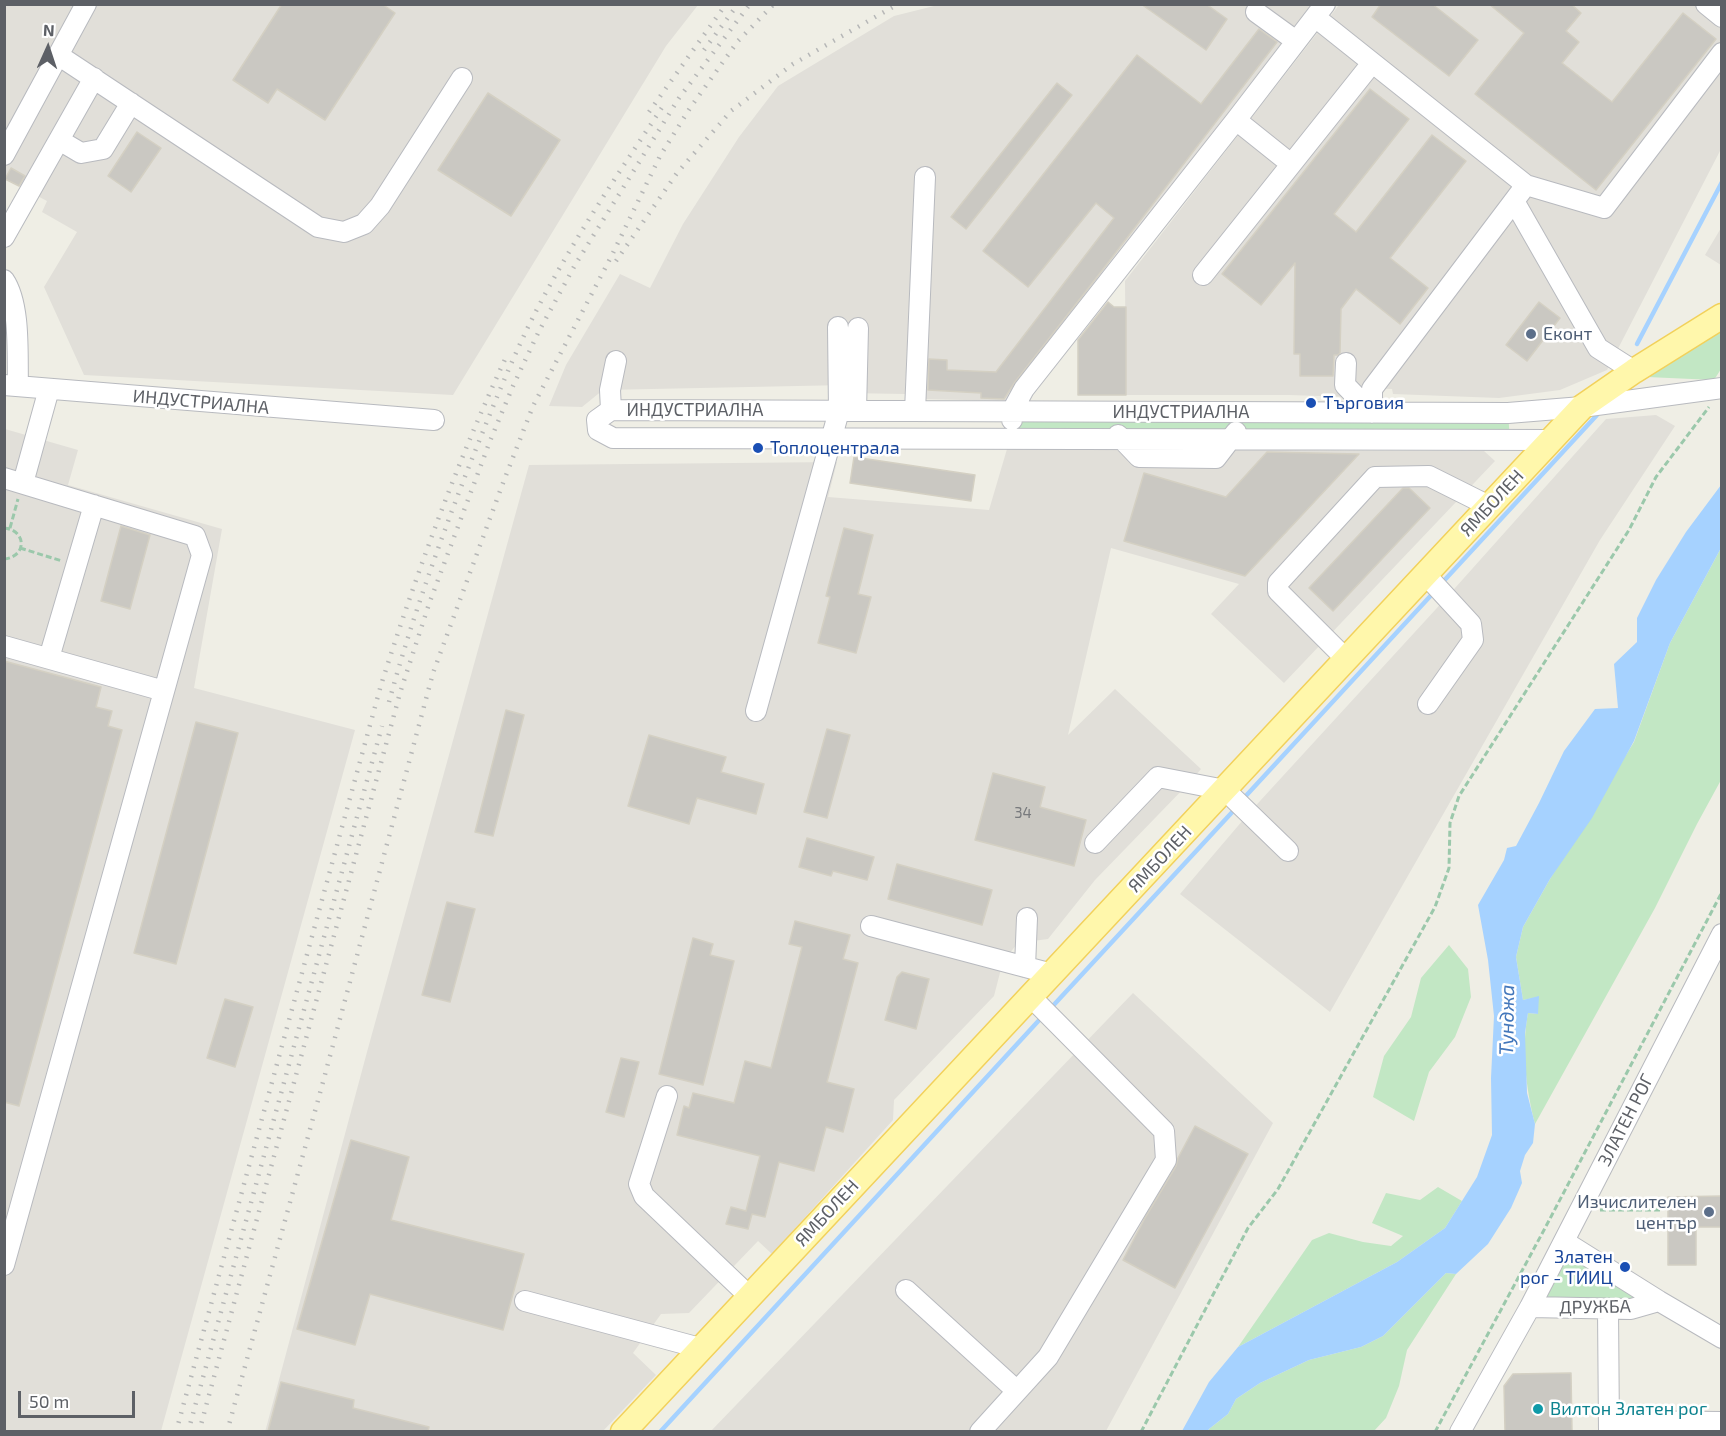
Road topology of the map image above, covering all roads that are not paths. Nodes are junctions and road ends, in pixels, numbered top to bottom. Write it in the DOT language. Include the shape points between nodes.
graph roads {
  1 [pos="86,4"];
  2 [pos="1706,4"];
  3 [pos="1320,11"];
  4 [pos="1256,12"];
  5 [pos="1722,17"];
  6 [pos="1296,41"];
  7 [pos="1722,53"];
  8 [pos="58,55"];
  9 [pos="1372,63"];
  10 [pos="94,78"];
  11 [pos="462,78"];
  12 [pos="130,103"];
  13 [pos="1236,120"];
  14 [pos="59,140"];
  15 [pos="4,154"];
  16 [pos="1291,164"];
  17 [pos="925,177"];
  18 [pos="1526,184"];
  19 [pos="1514,201"];
  20 [pos="4,237"];
  21 [pos="1203,275"];
  22 [pos="4,280"];
  23 [pos="1722,316"];
  24 [pos="848,327"];
  25 [pos="616,361"];
  26 [pos="1346,363"];
  27 [pos="1635,371"];
  28 [pos="11,386"];
  29 [pos="49,389"];
  30 [pos="1718,394"];
  31 [pos="1582,407"];
  32 [pos="611,410"];
  33 [pos="848,411"];
  34 [pos="915,411"];
  35 [pos="1012,411"];
  36 [pos="1096,412"];
  37 [pos="1250,412"];
  38 [pos="1372,413"];
  39 [pos="434,420"];
  40 [pos="832,439"];
  41 [pos="1012,439"];
  42 [pos="1122,439"];
  43 [pos="1230,439"];
  44 [pos="1551,440"];
  45 [pos="14,480"];
  46 [pos="94,505"];
  47 [pos="1490,506"];
  48 [pos="1425,574"];
  49 [pos="4,646"];
  50 [pos="50,658"];
  51 [pos="1346,659"];
  52 [pos="164,691"];
  53 [pos="1428,704"];
  54 [pos="756,711"];
  55 [pos="1225,790"];
  56 [pos="1095,843"];
  57 [pos="1288,851"];
  58 [pos="1027,918"];
  59 [pos="871,927"];
  60 [pos="1722,934"];
  61 [pos="1025,967"];
  62 [pos="1052,974"];
  63 [pos="1031,997"];
  64 [pos="667,1096"];
  65 [pos="1564,1242"];
  66 [pos="4,1264"];
  67 [pos="906,1290"];
  68 [pos="749,1296"];
  69 [pos="525,1301"];
  70 [pos="1659,1301"];
  71 [pos="1530,1307"];
  72 [pos="1608,1309"];
  73 [pos="1722,1338"];
  74 [pos="700,1348"];
  75 [pos="1017,1391"];
  76 [pos="1722,1422"];
  77 [pos="1609,1426"];
  78 [pos="623,1431"];
  79 [pos="980,1431"];
  80 [pos="1460,1431"];
  1 -- 8 [label="street"];
  2 -- 5 [label="street"];
  3 -- 6 [label="street"];
  3 -- 9 [label="street"];
  4 -- 6 [label="street"];
  6 -- 13 [label="street"];
  7 -- 18 [label="street" via="1604,208"];
  8 -- 10 [label="street"];
  8 -- 15 [label="street"];
  9 -- 16 [label="street"];
  9 -- 18 [label="street"];
  10 -- 12 [label="street"];
  10 -- 14 [label="street"];
  11 -- 12 [label="street" via="380,206 364,224 344,232 318,227"];
  12 -- 14 [label="street" via="103,149 81,153"];
  13 -- 16 [label="street"];
  13 -- 35 [label="street" via="1024,389"];
  14 -- 20 [label="street"];
  16 -- 21 [label="street"];
  17 -- 34 [label="street"];
  18 -- 19 [label="street"];
  19 -- 27 [label="street" via="1598,348"];
  19 -- 38 [label="street" via="1372,389"];
  22 -- 28 [label="street" via="9,286 16,320"];
  23 -- 27 [label="main road, ЯМБОЛЕН"];
  24 -- 33 [label="street"];
  25 -- 32 [label="street" via="610,390"];
  26 -- 38 [label="street" via="1345,386"];
  27 -- 31 [label="main road, ЯМБОЛЕН"];
  28 -- 29 [label="street, ИНДУСТРИАЛНА"];
  29 -- 39 [label="street, ИНДУСТРИАЛНА"];
  29 -- 45 [label="street"];
  30 -- 31 [label="street, ИНДУСТРИАЛНА"];
  31 -- 38 [label="street, ИНДУСТРИАЛНА" via="1508,413"];
  31 -- 44 [label="main road, ЯМБОЛЕН"];
  32 -- 33 [label="street, ИНДУСТРИАЛНА"];
  32 -- 40 [label="street, ИНДУСТРИАЛНА" via="597,420 598,430 613,438"];
  33 -- 34 [label="street, ИНДУСТРИАЛНА"];
  33 -- 40 [label="street"];
  34 -- 35 [label="street, ИНДУСТРИАЛНА"];
  35 -- 36 [label="street, ИНДУСТРИАЛНА"];
  35 -- 41 [label="street"];
  36 -- 37 [label="street, ИНДУСТРИАЛНА"];
  36 -- 42 [label="street"];
  37 -- 38 [label="street, ИНДУСТРИАЛНА"];
  37 -- 43 [label="street"];
  40 -- 41 [label="street, ИНДУСТРИАЛНА"];
  40 -- 54 [label="street"];
  41 -- 42 [label="street, ИНДУСТРИАЛНА"];
  42 -- 43 [label="street, ИНДУСТРИАЛНА"];
  43 -- 44 [label="street, ИНДУСТРИАЛНА"];
  44 -- 47 [label="main road, ЯМБОЛЕН"];
  45 -- 46 [label="street"];
  46 -- 50 [label="street"];
  46 -- 52 [label="street" via="195,536 201,555"];
  47 -- 48 [label="main road, ЯМБОЛЕН"];
  47 -- 51 [label="street" via="1429,476 1375,477 1278,583 1278,591"];
  48 -- 51 [label="main road, ЯМБОЛЕН"];
  48 -- 53 [label="street" via="1471,624 1473,640"];
  49 -- 50 [label="street"];
  50 -- 52 [label="street"];
  51 -- 55 [label="main road, ЯМБОЛЕН"];
  52 -- 66 [label="street"];
  55 -- 56 [label="street" via="1158,777"];
  55 -- 57 [label="street"];
  55 -- 62 [label="main road, ЯМБОЛЕН"];
  58 -- 61 [label="street"];
  59 -- 61 [label="street"];
  60 -- 65 [label="street, ЗЛАТЕН РОГ"];
  61 -- 62 [label="street"];
  62 -- 63 [label="main road, ЯМБОЛЕН"];
  63 -- 68 [label="main road, ЯМБОЛЕН"];
  63 -- 75 [label="street" via="1164,1131 1166,1160 1048,1357"];
  64 -- 68 [label="street" via="639,1184 644,1196"];
  65 -- 70 [label="street, ДРУЖБА"];
  65 -- 71 [label="street, ЗЛАТЕН РОГ"];
  67 -- 75 [label="street"];
  68 -- 74 [label="main road, ЯМБОЛЕН"];
  69 -- 74 [label="street"];
  70 -- 72 [label="street, ДРУЖБА" via="1631,1309"];
  70 -- 73 [label="street, ДРУЖБА"];
  71 -- 72 [label="street, ДРУЖБА"];
  71 -- 80 [label="street, ЗЛАТЕН РОГ"];
  72 -- 77 [label="street"];
  74 -- 78 [label="main road, ЯМБОЛЕН"];
  75 -- 79 [label="street"];
  76 -- 77 [label="street"];
}
